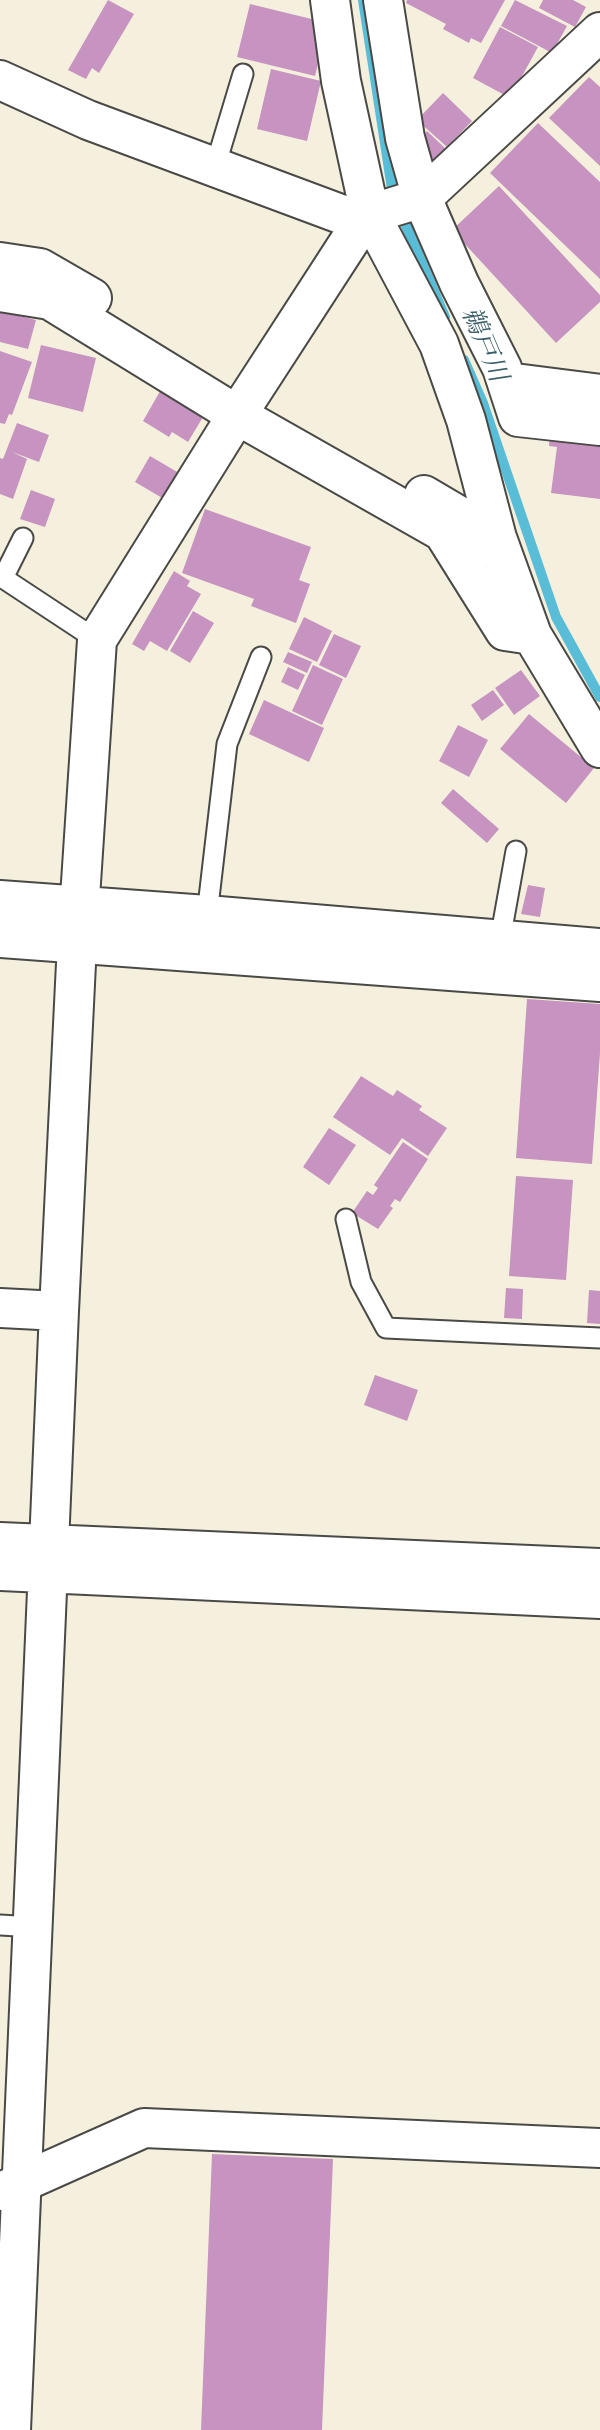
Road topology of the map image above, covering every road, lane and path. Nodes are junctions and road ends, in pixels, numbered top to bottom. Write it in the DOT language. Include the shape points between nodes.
graph roads {
  1 [pos="330,0"];
  2 [pos="383,0"];
  3 [pos="600,32"];
  4 [pos="243,74"];
  5 [pos="0,80"];
  6 [pos="215,167"];
  7 [pos="389,209"];
  8 [pos="0,262"];
  9 [pos="0,292"];
  10 [pos="507,382"];
  11 [pos="600,394"];
  12 [pos="244,403"];
  13 [pos="600,426"];
  14 [pos="23,538"];
  15 [pos="497,538"];
  16 [pos="459,558"];
  17 [pos="532,635"];
  18 [pos="97,640"];
  19 [pos="261,657"];
  20 [pos="600,748"];
  21 [pos="516,851"];
  22 [pos="0,900"];
  23 [pos="207,915"];
  24 [pos="79,925"];
  25 [pos="0,938"];
  26 [pos="500,940"];
  27 [pos="600,948"];
  28 [pos="600,982"];
  29 [pos="346,1219"];
  30 [pos="0,1308"];
  31 [pos="59,1311"];
  32 [pos="600,1338"];
  33 [pos="0,1542"];
  34 [pos="48,1559"];
  35 [pos="600,1568"];
  36 [pos="0,1571"];
  37 [pos="600,1599"];
  38 [pos="17,1926"];
  39 [pos="600,2148"];
  40 [pos="11,2188"];
  41 [pos="12,2430"];
  1 -- 7 [label="street" via="341,81"];
  2 -- 7 [label="street" via="405,138"];
  3 -- 7 [label="street"];
  4 -- 6 [label="lane"];
  5 -- 6 [label="street" via="88,120"];
  6 -- 7 [label="street"];
  7 -- 10 [label="street"];
  7 -- 12 [label="street"];
  7 -- 15 [label="street" via="466,420"];
  8 -- 12 [label="street" via="40,268"];
  9 -- 12 [label="street" via="50,300"];
  10 -- 11 [label="street"];
  10 -- 13 [label="street" via="518,417"];
  12 -- 15 [label="street"];
  12 -- 16 [label="street" via="443,532"];
  12 -- 18 [label="street"];
  14 -- 18 [label="lane" via="4,578"];
  15 -- 16 [label="street"];
  15 -- 17 [label="street"];
  16 -- 17 [label="street" via="505,631"];
  17 -- 20 [label="street"];
  18 -- 24 [label="street"];
  19 -- 23 [label="lane" via="228,744"];
  21 -- 26 [label="lane"];
  22 -- 24 [label="street"];
  23 -- 24 [label="street"];
  23 -- 26 [label="street"];
  24 -- 25 [label="street"];
  24 -- 28 [label="street"];
  24 -- 31 [label="street"];
  26 -- 27 [label="street"];
  29 -- 32 [label="lane" via="361,1282 386,1328"];
  30 -- 31 [label="street"];
  31 -- 34 [label="street"];
  33 -- 34 [label="street"];
  34 -- 35 [label="street"];
  34 -- 36 [label="street"];
  34 -- 37 [label="street"];
  34 -- 38 [label="street"];
  38 -- 40 [label="street"];
  39 -- 40 [label="street" via="144,2129"];
  40 -- 41 [label="street"];
}
